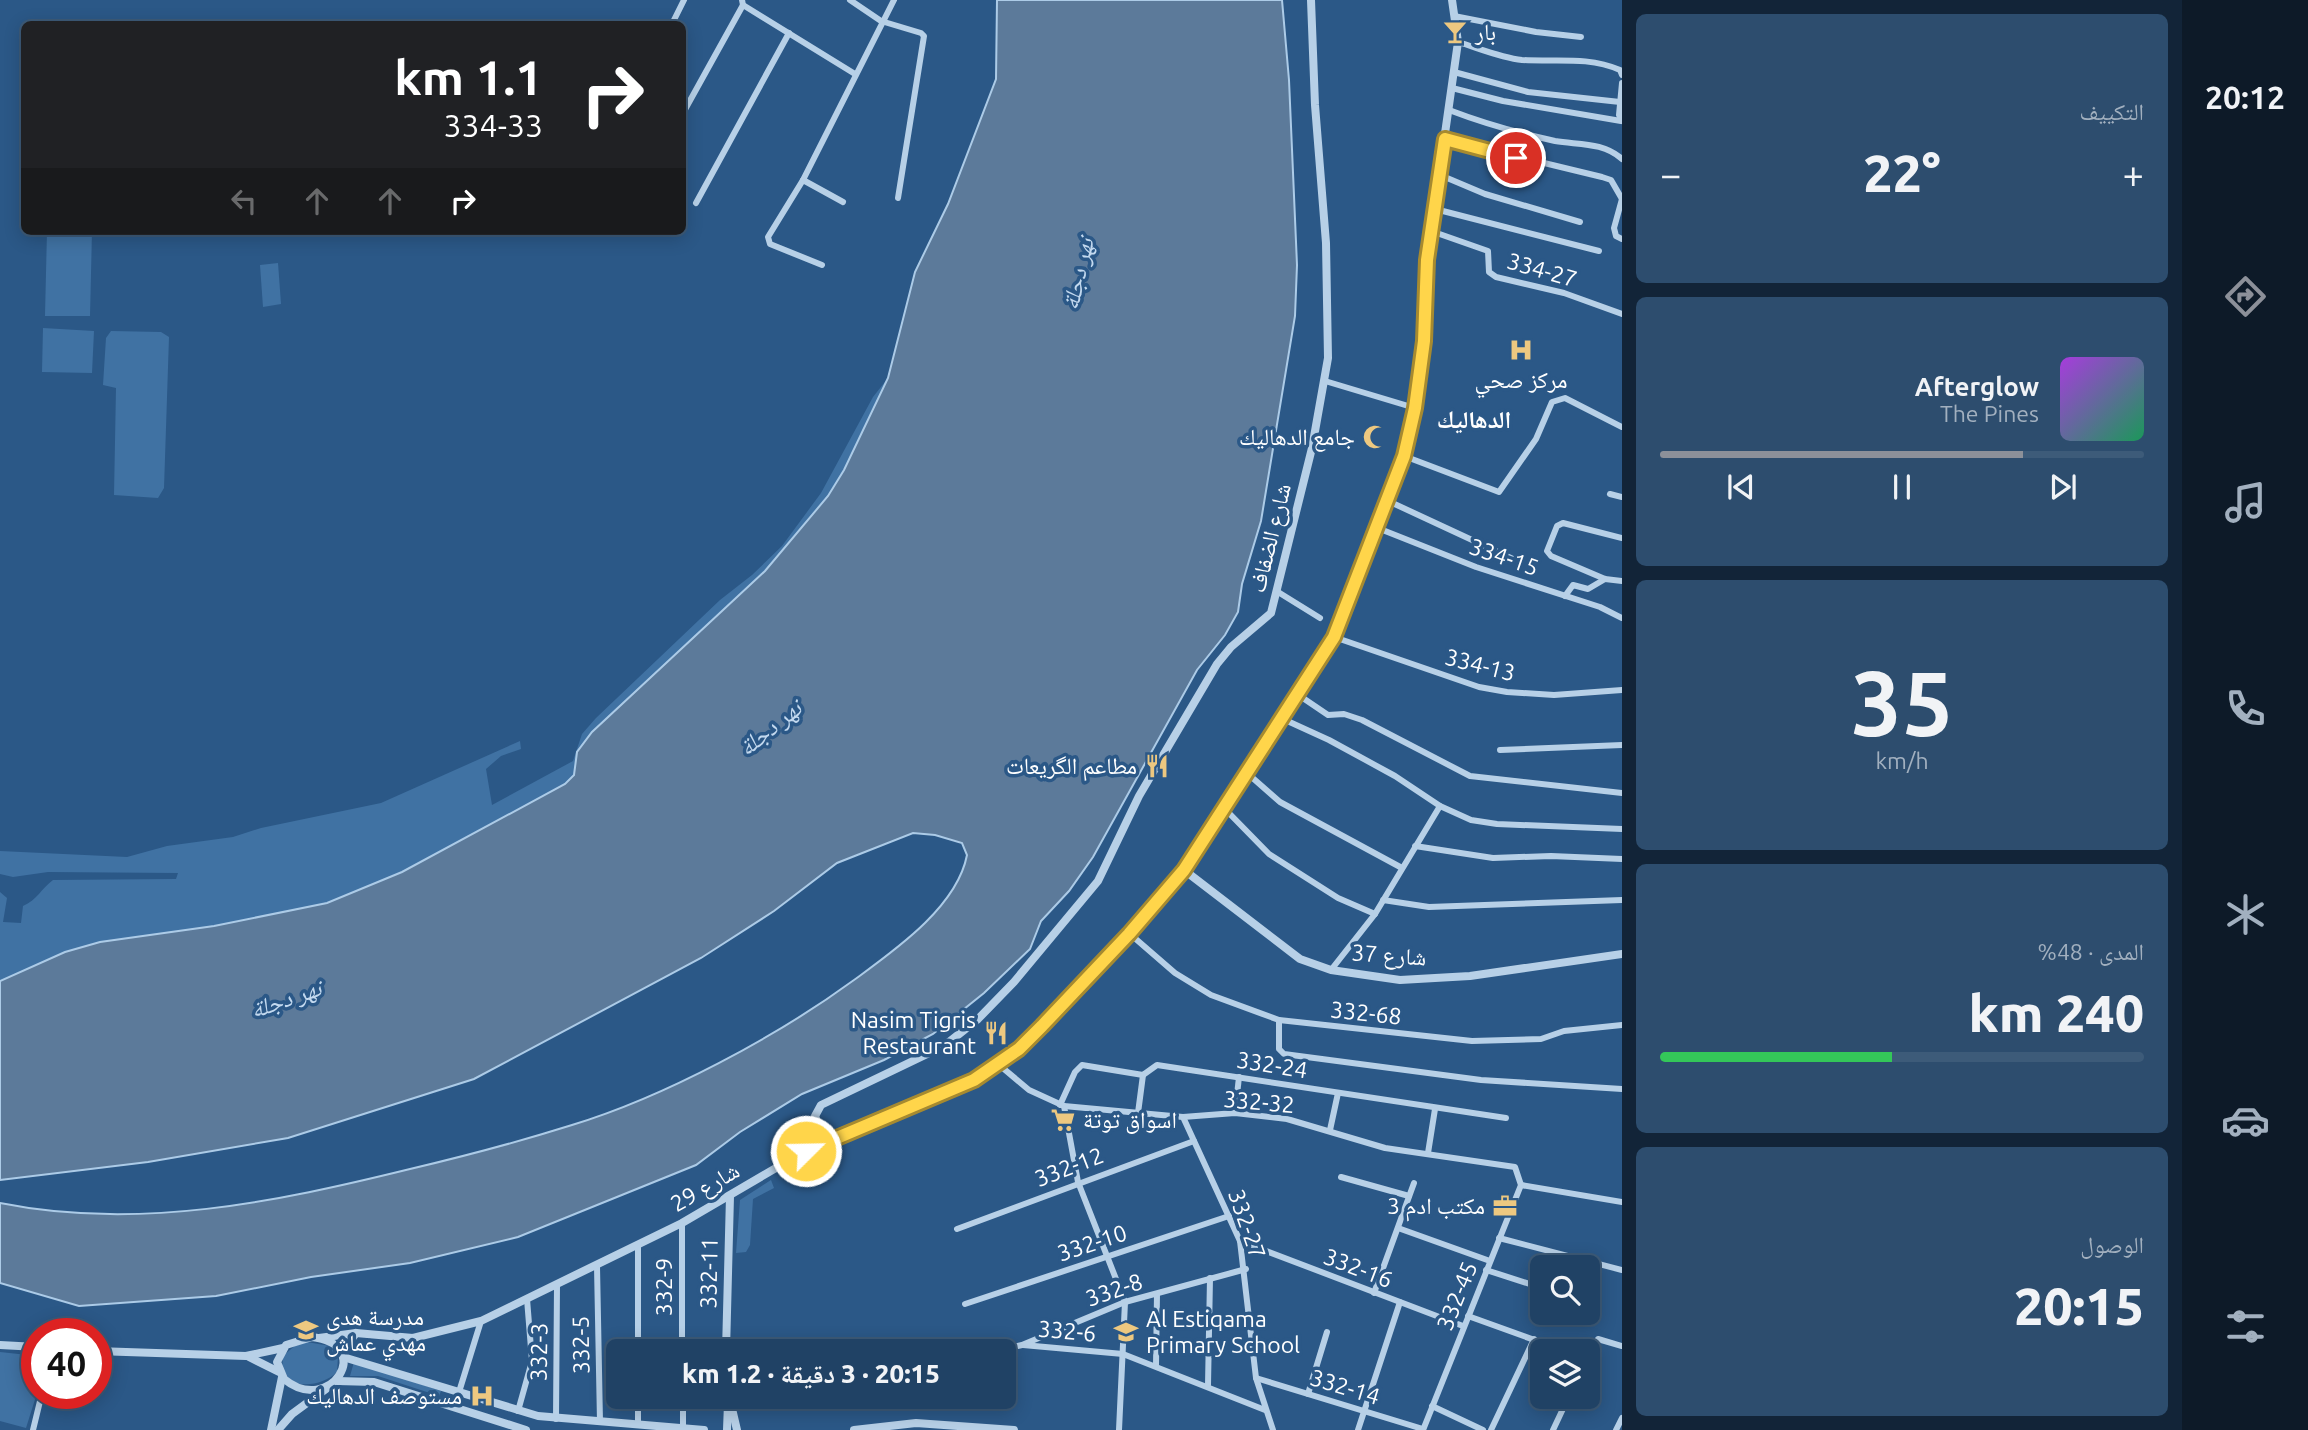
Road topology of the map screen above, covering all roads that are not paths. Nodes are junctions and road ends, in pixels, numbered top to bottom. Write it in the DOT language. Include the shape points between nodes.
graph roads {
  1 [pos="684,0"];
  2 [pos="850,0"];
  3 [pos="894,0"];
  4 [pos="1311,0"];
  5 [pos="1452,0"];
  6 [pos="743,3"];
  7 [pos="1454,16"];
  8 [pos="674,21"];
  9 [pos="881,21"];
  10 [pos="789,33"];
  11 [pos="1581,37"];
  12 [pos="1458,42"];
  13 [pos="1454,72"];
  14 [pos="855,74"];
  15 [pos="1622,75"];
  16 [pos="1622,85"];
  17 [pos="1452,88"];
  18 [pos="1620,102"];
  19 [pos="686,108"];
  20 [pos="1449,110"];
  21 [pos="1622,121"];
  22 [pos="1445,139"];
  23 [pos="1622,159"];
  24 [pos="1440,175"];
  25 [pos="803,180"];
  26 [pos="898,198"];
  27 [pos="1622,199"];
  28 [pos="843,202"];
  29 [pos="696,203"];
  30 [pos="1435,209"];
  31 [pos="1580,222"];
  32 [pos="1431,231"];
  33 [pos="1622,239"];
  34 [pos="1599,251"];
  35 [pos="822,265"];
  36 [pos="1622,314"];
  37 [pos="1325,381"];
  38 [pos="1415,408"];
  39 [pos="1622,427"];
  40 [pos="1404,456"];
  41 [pos="1610,494"];
  42 [pos="1622,497"];
  43 [pos="1386,500"];
  44 [pos="1375,527"];
  45 [pos="1622,538"];
  46 [pos="1513,559"];
  47 [pos="1605,579"];
  48 [pos="1622,581"];
  49 [pos="1278,592"];
  50 [pos="1565,596"];
  51 [pos="1320,618"];
  52 [pos="1622,618"];
  53 [pos="1334,637"];
  54 [pos="1622,690"];
  55 [pos="1297,694"];
  56 [pos="1283,719"];
  57 [pos="1622,745"];
  58 [pos="1500,750"];
  59 [pos="1247,774"];
  60 [pos="1622,793"];
  61 [pos="1440,806"];
  62 [pos="1224,808"];
  63 [pos="1622,829"];
  64 [pos="1415,846"];
  65 [pos="1622,859"];
  66 [pos="1402,868"];
  67 [pos="1184,870"];
  68 [pos="1383,900"];
  69 [pos="1622,900"];
  70 [pos="1375,915"];
  71 [pos="1129,934"];
  72 [pos="1622,954"];
  73 [pos="1331,970"];
  74 [pos="1279,1020"];
  75 [pos="1622,1025"];
  76 [pos="998,1064"];
  77 [pos="1143,1075"];
  78 [pos="1239,1077"];
  79 [pos="1622,1089"];
  80 [pos="1338,1093"];
  81 [pos="1062,1106"];
  82 [pos="1435,1109"];
  83 [pos="1138,1113"];
  84 [pos="1235,1113"];
  85 [pos="1184,1117"];
  86 [pos="1506,1118"];
  87 [pos="1329,1130"];
  88 [pos="1194,1141"];
  89 [pos="825,1142"];
  90 [pos="1428,1153"];
  91 [pos="1521,1176"];
  92 [pos="1341,1177"];
  93 [pos="1078,1182"];
  94 [pos="1414,1184"];
  95 [pos="1521,1185"];
  96 [pos="730,1196"];
  97 [pos="1409,1196"];
  98 [pos="1622,1202"];
  99 [pos="1229,1216"];
  100 [pos="682,1223"];
  101 [pos="1398,1228"];
  102 [pos="957,1229"];
  103 [pos="1499,1238"];
  104 [pos="1240,1241"];
  105 [pos="638,1246"];
  106 [pos="1106,1256"];
  107 [pos="1490,1261"];
  108 [pos="597,1266"];
  109 [pos="1246,1269"];
  110 [pos="1486,1270"];
  111 [pos="1622,1270"];
  112 [pos="1210,1278"];
  113 [pos="1530,1284"];
  114 [pos="557,1285"];
  115 [pos="1374,1293"];
  116 [pos="1157,1294"];
  117 [pos="527,1299"];
  118 [pos="1125,1302"];
  119 [pos="1399,1303"];
  120 [pos="965,1304"];
  121 [pos="1468,1316"];
  122 [pos="481,1321"];
  123 [pos="1464,1326"];
  124 [pos="1327,1332"];
  125 [pos="356,1333"];
  126 [pos="319,1338"];
  127 [pos="638,1339"];
  128 [pos="682,1339"];
  129 [pos="726,1339"];
  130 [pos="1534,1339"];
  131 [pos="1600,1340"];
  132 [pos="0,1345"];
  133 [pos="1022,1345"];
  134 [pos="21,1346"];
  135 [pos="1016,1346"];
  136 [pos="1622,1346"];
  137 [pos="1530,1347"];
  138 [pos="283,1348"];
  139 [pos="112,1352"];
  140 [pos="1123,1354"];
  141 [pos="343,1355"];
  142 [pos="246,1356"];
  143 [pos="1156,1365"];
  144 [pos="280,1374"];
  145 [pos="1256,1378"];
  146 [pos="333,1383"];
  147 [pos="1208,1385"];
  148 [pos="459,1392"];
  149 [pos="1308,1394"];
  150 [pos="1432,1406"];
  151 [pos="38,1409"];
  152 [pos="638,1409"];
  153 [pos="683,1409"];
  154 [pos="728,1409"];
  155 [pos="732,1409"];
  156 [pos="1563,1409"];
  157 [pos="1265,1410"];
  158 [pos="1364,1411"];
  159 [pos="518,1412"];
  160 [pos="1622,1418"];
  161 [pos="556,1419"];
  162 [pos="600,1422"];
  163 [pos="638,1425"];
  164 [pos="919,1426"];
  165 [pos="949,1427"];
  166 [pos="683,1429"];
  167 [pos="1423,1429"];
  168 [pos="33,1430"];
  169 [pos="271,1430"];
  170 [pos="278,1430"];
  171 [pos="526,1430"];
  172 [pos="704,1430"];
  173 [pos="727,1430"];
  174 [pos="737,1430"];
  175 [pos="854,1430"];
  176 [pos="1014,1430"];
  177 [pos="1119,1430"];
  178 [pos="1273,1430"];
  179 [pos="1358,1430"];
  180 [pos="1483,1430"];
  181 [pos="1491,1430"];
  182 [pos="1553,1430"];
  183 [pos="1616,1430"];
  1 -- 8 [label="street"];
  2 -- 9 [label="street"];
  3 -- 9 [label="street"];
  4 -- 37 [label="street, شارع الضفاف" via="1326,243 1329,338"];
  5 -- 7 [label="street, شارع 29"];
  6 -- 10 [label="street"];
  6 -- 19 [label="street"];
  7 -- 11 [label="street"];
  7 -- 12 [label="street, شارع 29"];
  9 -- 14 [label="street"];
  9 -- 26 [label="street" via="924,36"];
  10 -- 14 [label="street"];
  10 -- 29 [label="street"];
  12 -- 13 [label="street, شارع 29"];
  12 -- 15 [label="street" via="1521,60 1555,58 1609,65"];
  13 -- 17 [label="street, شارع 29"];
  13 -- 18 [label="street" via="1528,92"];
  14 -- 25 [label="street"];
  16 -- 18 [label="street"];
  17 -- 20 [label="street, شارع 29"];
  17 -- 21 [label="street"];
  18 -- 21 [label="street"];
  20 -- 22 [label="street, شارع 29"];
  20 -- 23 [label="street" via="1556,141 1601,146"];
  22 -- 24 [label="street, شارع 29"];
  22 -- 27 [label="street" via="1611,180"];
  24 -- 30 [label="street, شارع 29"];
  24 -- 31 [label="street" via="1520,206"];
  25 -- 28 [label="street"];
  25 -- 35 [label="street" via="768,241"];
  27 -- 33 [label="street" via="1614,228"];
  30 -- 32 [label="street, شارع 29"];
  30 -- 34 [label="street"];
  32 -- 36 [label="street, 334-27" via="1483,247 1488,251 1489,272 1496,278 1563,293"];
  32 -- 38 [label="street, شارع 29"];
  37 -- 38 [label="street"];
  37 -- 49 [label="street, شارع الضفاف"];
  38 -- 40 [label="street, شارع 29"];
  39 -- 40 [label="street" via="1564,398 1557,399 1499,492"];
  40 -- 43 [label="street, شارع 29"];
  41 -- 42 [label="street"];
  43 -- 44 [label="street, شارع 29"];
  43 -- 46 [label="street"];
  44 -- 50 [label="street, 334-15"];
  44 -- 53 [label="street, شارع 29"];
  45 -- 47 [label="street" via="1563,523 1554,532 1548,554"];
  47 -- 48 [label="street"];
  47 -- 50 [label="street" via="1588,589 1573,585"];
  49 -- 51 [label="street"];
  49 -- 89 [label="street, شارع الضفاف" via="1268,616 1231,646 1217,664 1139,796 1098,881 978,1019 944,1046 821,1105 815,1116"];
  50 -- 52 [label="street, 334-15"];
  53 -- 54 [label="street, 334-13" via="1479,687 1554,695"];
  53 -- 55 [label="street, شارع 29"];
  55 -- 56 [label="street, شارع 29"];
  55 -- 60 [label="street" via="1328,715 1362,720 1471,775"];
  56 -- 59 [label="street, شارع 29"];
  56 -- 61 [label="street" via="1395,776"];
  57 -- 58 [label="street"];
  59 -- 62 [label="street, شارع 29"];
  59 -- 66 [label="street" via="1280,802"];
  61 -- 63 [label="street" via="1471,820 1497,824"];
  61 -- 64 [label="street"];
  62 -- 67 [label="street, شارع 29"];
  62 -- 70 [label="street" via="1269,854 1338,898"];
  64 -- 65 [label="street" via="1493,858"];
  64 -- 66 [label="street"];
  66 -- 68 [label="street"];
  67 -- 71 [label="street, شارع 29"];
  67 -- 73 [label="street, شارع 37" via="1300,959"];
  68 -- 69 [label="street" via="1429,907"];
  68 -- 70 [label="street"];
  70 -- 73 [label="street"];
  71 -- 74 [label="street, 332-68" via="1175,973 1211,995"];
  71 -- 76 [label="street, شارع 29" via="1037,1031"];
  72 -- 73 [label="street, شارع 37" via="1470,976 1400,980"];
  74 -- 75 [label="street, 332-68" via="1472,1041 1541,1040 1563,1031"];
  74 -- 79 [label="street" via="1279,1048 1284,1054 1481,1080"];
  76 -- 81 [label="street, 332-32" via="1029,1090"];
  76 -- 89 [label="street, شارع 29" via="974,1080"];
  77 -- 78 [label="street, 332-24" via="1162,1065"];
  77 -- 81 [label="street, 332-24" via="1082,1065"];
  77 -- 83 [label="street"];
  78 -- 80 [label="street, 332-24"];
  78 -- 84 [label="street"];
  80 -- 82 [label="street, 332-24"];
  80 -- 87 [label="street"];
  81 -- 83 [label="street, 332-32"];
  81 -- 93 [label="street"];
  82 -- 86 [label="street, 332-24"];
  82 -- 90 [label="street"];
  83 -- 85 [label="street, 332-32"];
  84 -- 85 [label="street, 332-32"];
  84 -- 87 [label="street, 332-32"];
  85 -- 88 [label="street, 332-27"];
  87 -- 90 [label="street, 332-32" via="1385,1148"];
  88 -- 93 [label="street, 332-12"];
  88 -- 99 [label="street, 332-27"];
  89 -- 96 [label="street, شارع 29"];
  90 -- 91 [label="street, 332-32" via="1515,1167"];
  91 -- 95 [label="street, 332-45"];
  92 -- 97 [label="street"];
  93 -- 102 [label="street, 332-12"];
  93 -- 106 [label="street"];
  94 -- 97 [label="street"];
  95 -- 98 [label="street"];
  95 -- 103 [label="street, 332-45"];
  96 -- 100 [label="street, شارع 29"];
  96 -- 129 [label="street, 332-11"];
  97 -- 101 [label="street"];
  99 -- 104 [label="street, 332-27"];
  99 -- 106 [label="street, 332-10"];
  100 -- 105 [label="street, شارع 29"];
  100 -- 128 [label="street, 332-9"];
  101 -- 107 [label="street"];
  101 -- 115 [label="street"];
  103 -- 107 [label="street, 332-45"];
  103 -- 111 [label="street"];
  104 -- 109 [label="street, 332-27"];
  104 -- 115 [label="street, 332-16"];
  105 -- 108 [label="street, شارع 29"];
  105 -- 127 [label="street"];
  106 -- 118 [label="street"];
  106 -- 120 [label="street, 332-10"];
  107 -- 110 [label="street, 332-45"];
  108 -- 114 [label="street, شارع 29"];
  108 -- 162 [label="street, 332-5"];
  109 -- 112 [label="street, 332-8"];
  109 -- 145 [label="street, 332-27"];
  110 -- 113 [label="street"];
  110 -- 121 [label="street, 332-45"];
  112 -- 116 [label="street, 332-8"];
  112 -- 147 [label="street"];
  114 -- 117 [label="street, شارع 29"];
  114 -- 161 [label="street, 332-3"];
  115 -- 119 [label="street, 332-16"];
  116 -- 118 [label="street, 332-8"];
  116 -- 143 [label="street"];
  117 -- 122 [label="street, شارع 29"];
  117 -- 159 [label="street" via="532,1361"];
  118 -- 133 [label="street, 332-8"];
  118 -- 140 [label="street"];
  119 -- 123 [label="street, 332-16"];
  119 -- 158 [label="street"];
  121 -- 123 [label="street, 332-45"];
  121 -- 130 [label="street"];
  122 -- 125 [label="street, شارع 29" via="413,1338"];
  122 -- 148 [label="street"];
  123 -- 150 [label="street, 332-45"];
  124 -- 149 [label="street"];
  125 -- 126 [label="street, شارع 29"];
  125 -- 141 [label="street"];
  126 -- 138 [label="street" via="296,1339"];
  126 -- 141 [label="street"];
  131 -- 136 [label="street"];
  132 -- 134 [label="street"];
  133 -- 135 [label="street, 332-8"];
  133 -- 140 [label="street, 332-6"];
  137 -- 181 [label="street"];
  138 -- 142 [label="street"];
  138 -- 144 [label="street" via="278,1358"];
  139 -- 142 [label="street"];
  140 -- 143 [label="street, 332-6"];
  140 -- 177 [label="street"];
  141 -- 146 [label="street" via="344,1369"];
  141 -- 148 [label="street"];
  142 -- 144 [label="street"];
  143 -- 147 [label="street, 332-6"];
  144 -- 146 [label="street" via="305,1390"];
  144 -- 169 [label="street"];
  145 -- 149 [label="street, 332-14"];
  145 -- 157 [label="street, 332-27"];
  146 -- 170 [label="street"];
  146 -- 171 [label="street" via="360,1380 387,1385"];
  147 -- 157 [label="street, 332-6"];
  148 -- 159 [label="street"];
  149 -- 158 [label="street, 332-14"];
  150 -- 167 [label="street, 332-45"];
  150 -- 180 [label="street"];
  151 -- 168 [label="street"];
  152 -- 163 [label="street"];
  153 -- 166 [label="street"];
  154 -- 173 [label="street"];
  155 -- 174 [label="street"];
  156 -- 182 [label="street"];
  157 -- 178 [label="street, 332-27"];
  158 -- 167 [label="street, 332-14"];
  158 -- 179 [label="street"];
  159 -- 161 [label="street"];
  160 -- 183 [label="street"];
  161 -- 162 [label="street"];
  162 -- 163 [label="street"];
  163 -- 166 [label="street"];
  164 -- 165 [label="street"];
  164 -- 175 [label="street"];
  165 -- 176 [label="street"];
  166 -- 172 [label="street"];
}
